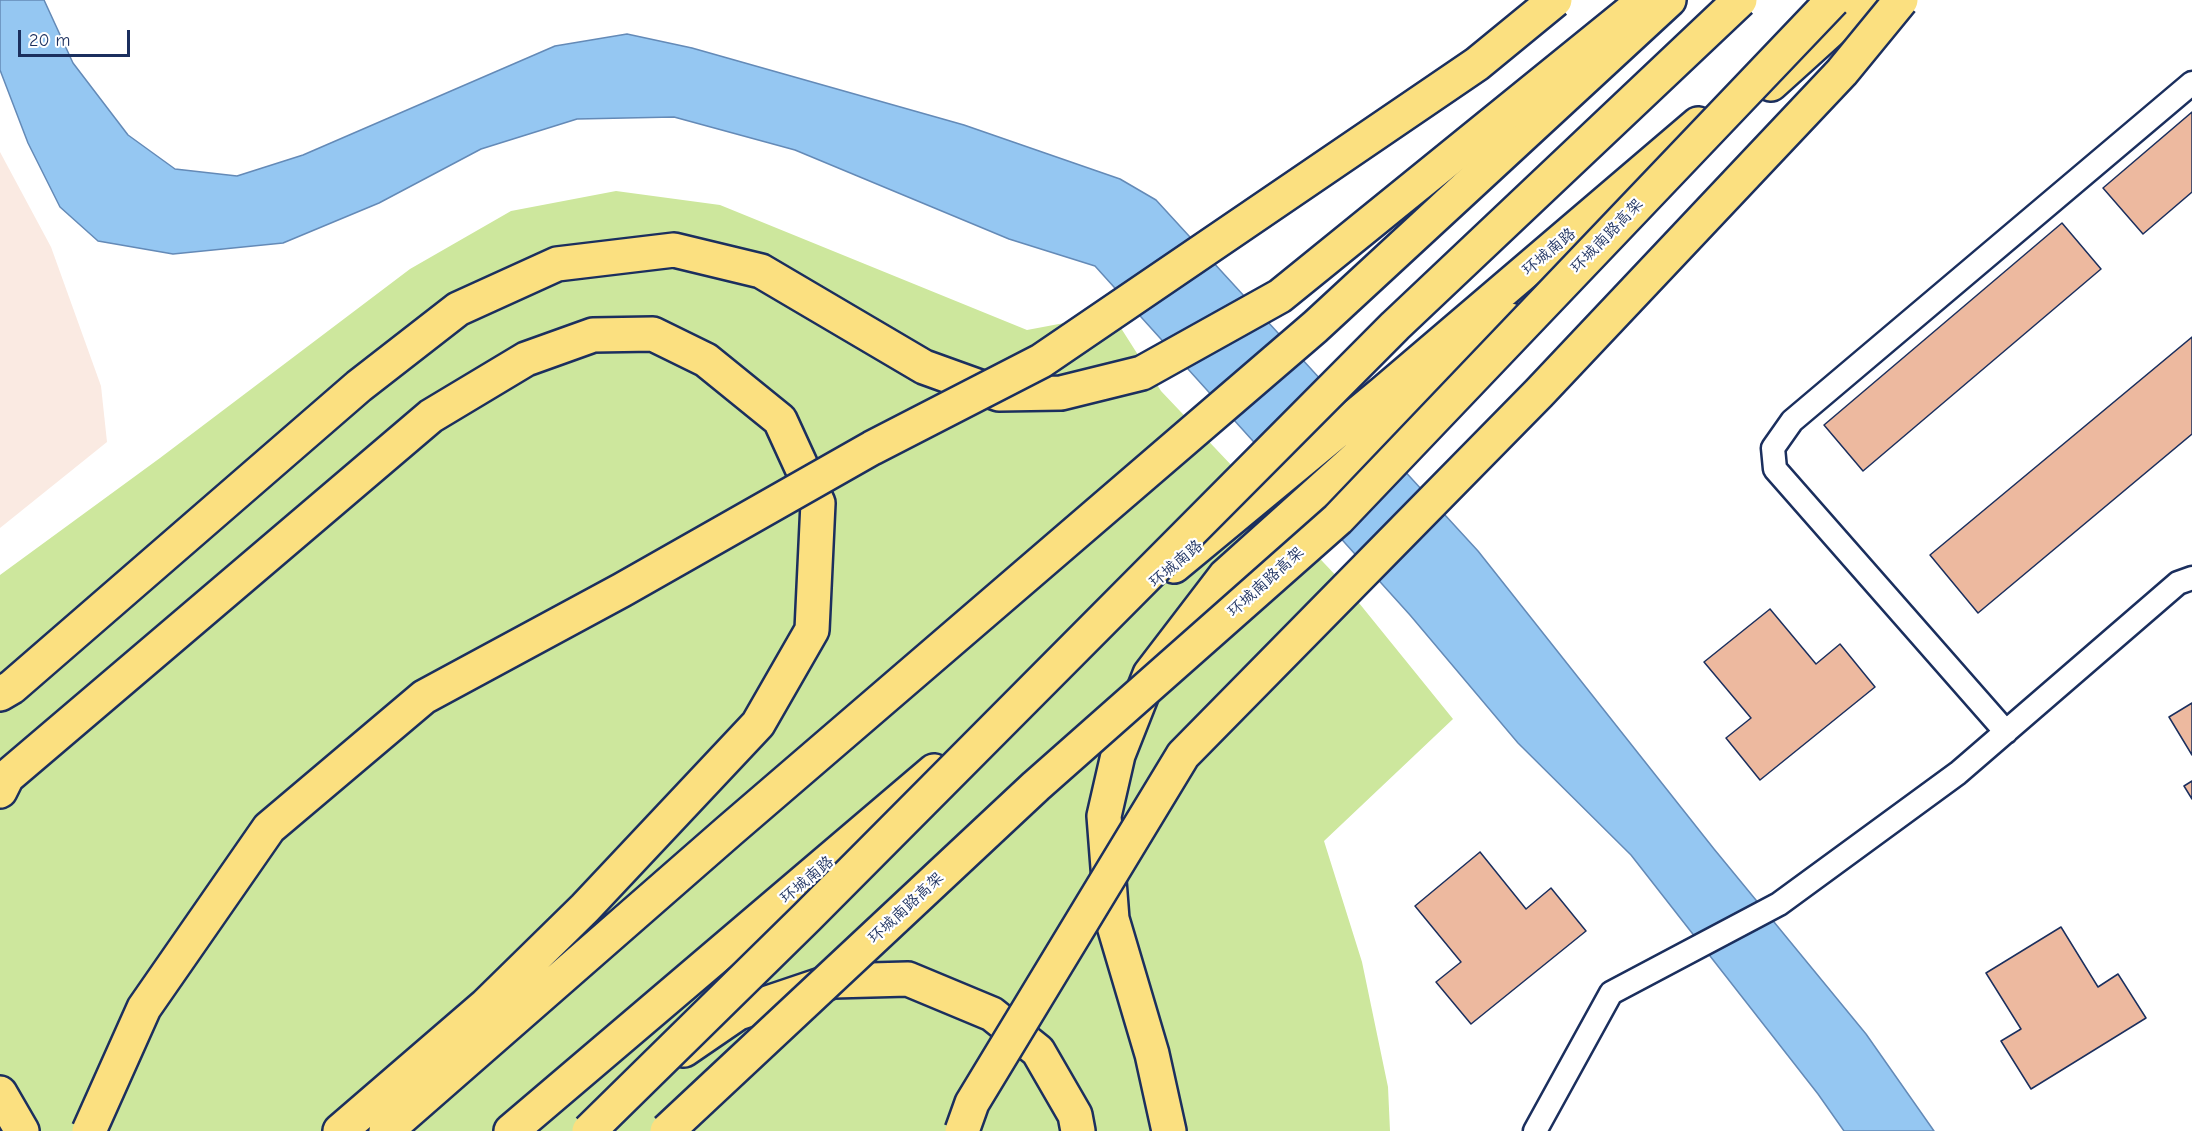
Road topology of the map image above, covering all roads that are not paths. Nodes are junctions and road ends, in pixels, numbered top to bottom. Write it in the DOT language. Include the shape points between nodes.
graph roads {
  1 [pos="1555,0"];
  2 [pos="1646,0"];
  3 [pos="1669,0"];
  4 [pos="1740,0"];
  5 [pos="1833,0"];
  6 [pos="1844,0"];
  7 [pos="1864,0"];
  8 [pos="1901,0"];
  9 [pos="2192,83"];
  10 [pos="1391,407"];
  11 [pos="2192,578"];
  12 [pos="0,694"];
  13 [pos="2006,732"];
  14 [pos="0,791"];
  15 [pos="705,967"];
  16 [pos="0,1093"];
  17 [pos="0,1110"];
  18 [pos="10,1131"];
  19 [pos="22,1131"];
  20 [pos="89,1131"];
  21 [pos="340,1131"];
  22 [pos="386,1131"];
  23 [pos="511,1131"];
  24 [pos="528,1131"];
  25 [pos="573,1131"];
  26 [pos="589,1131"];
  27 [pos="667,1131"];
  28 [pos="962,1131"];
  29 [pos="1078,1131"];
  30 [pos="1169,1131"];
  31 [pos="1535,1131"];
  1 -- 20 [label="main road, bridge" via="1468,70 1041,361 872,448 424,697 269,828 144,1008"];
  2 -- 12 [label="main road" via="1280,296 1142,373 1061,393 999,394 924,367 761,271 674,250 556,264 458,309 359,386"];
  3 -- 22 [label="main road" via="1315,327"];
  4 -- 26 [label="main road, bridge" via="1395,326"];
  5 -- 27 [label="main road, 环城南路高架, bridge" via="1338,519 1036,786"];
  6 -- 10 [label="main road, 环城南路"];
  7 -- 10 [label="main road"];
  8 -- 28 [label="main road, bridge" via="1842,72 1539,393 1183,755 972,1103"];
  9 -- 13 [label="lane" via="1792,421 1773,448 1775,469"];
  10 -- 15 [label="main road, 环城南路, bridge" via="1248,503"];
  10 -- 30 [label="main road, bridge" via="1225,576 1150,674 1118,755 1104,816 1112,919 1152,1054"];
  11 -- 13 [label="lane" via="2178,583"];
  13 -- 31 [label="lane" via="1958,773 1779,904 1611,993"];
  14 -- 21 [label="main road" via="7,777 431,417 526,359 593,334 653,334 706,360 780,420 818,503 812,630 758,724 648,843 485,1006"];
  15 -- 23 [label="main road, 环城南路"];
  15 -- 24 [label="main road"];
  16 -- 19 [label="main road"];
  17 -- 18 [label="main road"];
  25 -- 29 [label="main road, bridge" via="738,1012 833,981 908,979 992,1014 1038,1051 1075,1115"];
}
